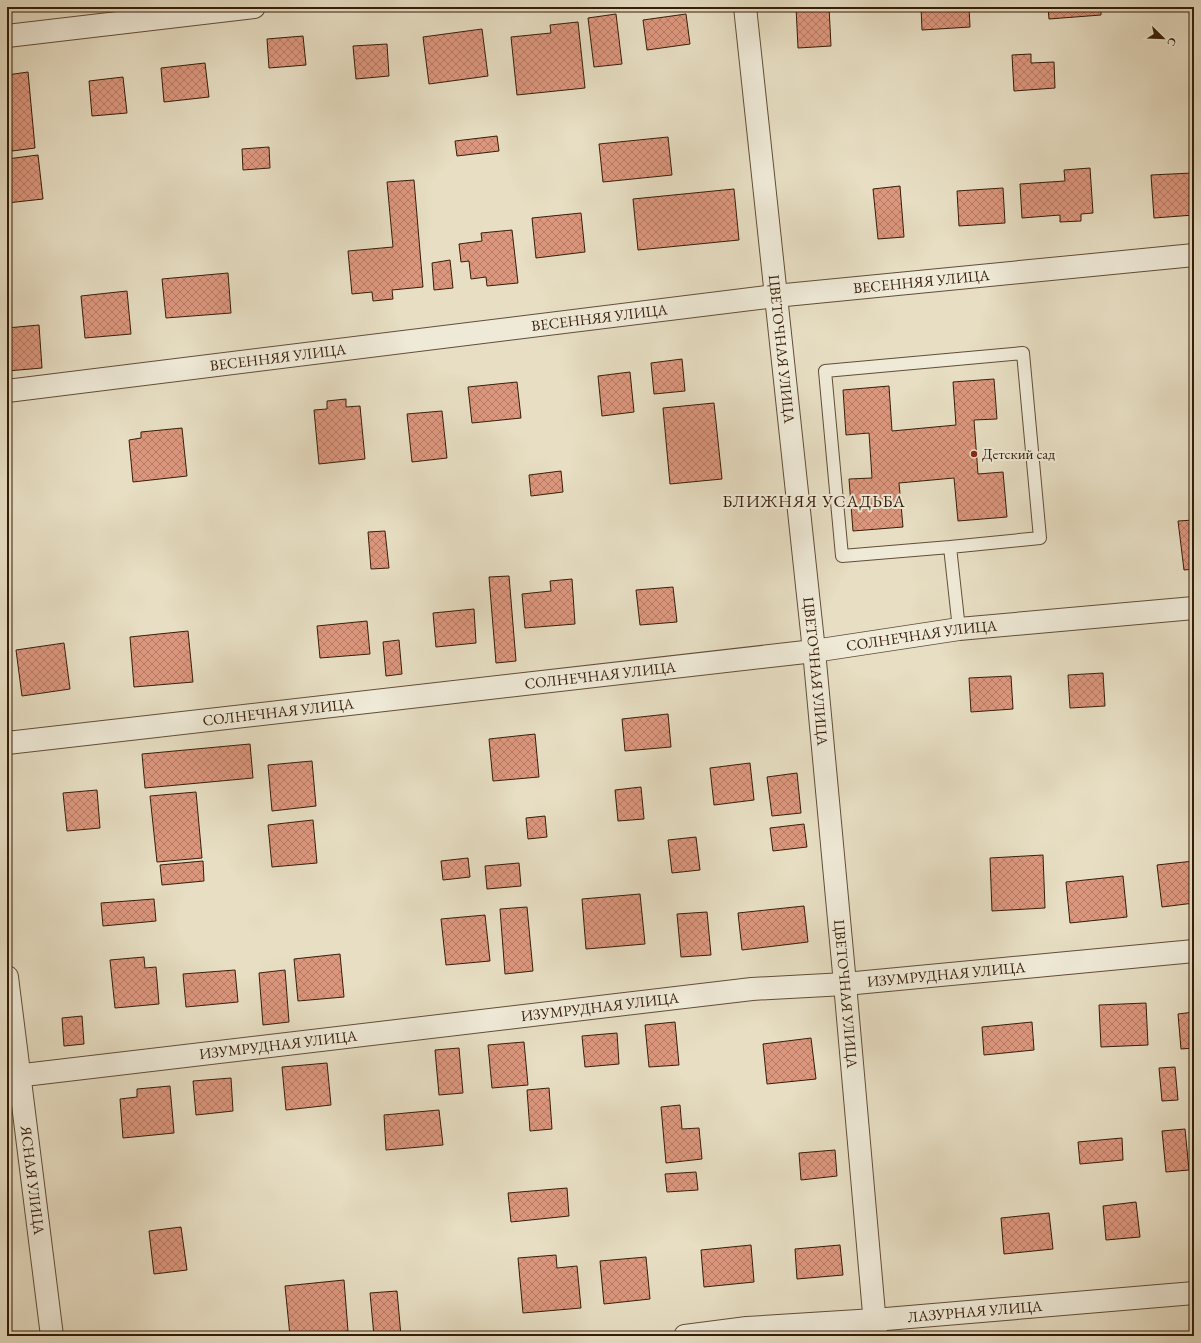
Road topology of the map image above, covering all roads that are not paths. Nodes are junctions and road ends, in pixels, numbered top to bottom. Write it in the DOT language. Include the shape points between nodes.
graph roads {
  1 [pos="254,7"];
  2 [pos="745,7"];
  3 [pos="7,36"];
  4 [pos="1194,255"];
  5 [pos="775,296"];
  6 [pos="7,391"];
  7 [pos="950,546"];
  8 [pos="1194,608"];
  9 [pos="959,629"];
  10 [pos="814,651"];
  11 [pos="7,743"];
  12 [pos="1194,951"];
  13 [pos="7,977"];
  14 [pos="845,984"];
  15 [pos="13,1076"];
  16 [pos="1194,1293"];
  17 [pos="875,1328"];
  18 [pos="52,1336"];
  19 [pos="684,1336"];
  1 -- 3 [label="street"];
  2 -- 5 [label="street, ЦВЕТОЧНАЯ УЛИЦА"];
  4 -- 5 [label="street, ВЕСЕННЯЯ УЛИЦА"];
  5 -- 6 [label="street, ВЕСЕННЯЯ УЛИЦА"];
  5 -- 10 [label="street, ЦВЕТОЧНАЯ УЛИЦА"];
  7 -- 7 [label="lane" via="1040,538 1023,353 825,371 842,556"];
  7 -- 9 [label="lane"];
  8 -- 9 [label="street, СОЛНЕЧНАЯ УЛИЦА"];
  9 -- 10 [label="street, СОЛНЕЧНАЯ УЛИЦА"];
  10 -- 11 [label="street, СОЛНЕЧНАЯ УЛИЦА"];
  10 -- 14 [label="street, ЦВЕТОЧНАЯ УЛИЦА"];
  12 -- 14 [label="street, ИЗУМРУДНАЯ УЛИЦА"];
  13 -- 15 [label="street, ЯСНАЯ УЛИЦА"];
  14 -- 15 [label="street, ИЗУМРУДНАЯ УЛИЦА" via="752,989"];
  14 -- 17 [label="street, ЦВЕТОЧНАЯ УЛИЦА"];
  15 -- 18 [label="street, ЯСНАЯ УЛИЦА"];
  16 -- 17 [label="street, ЛАЗУРНАЯ УЛИЦА"];
  17 -- 19 [label="street, ЛАЗУРНАЯ УЛИЦА" via="747,1328"];
}
